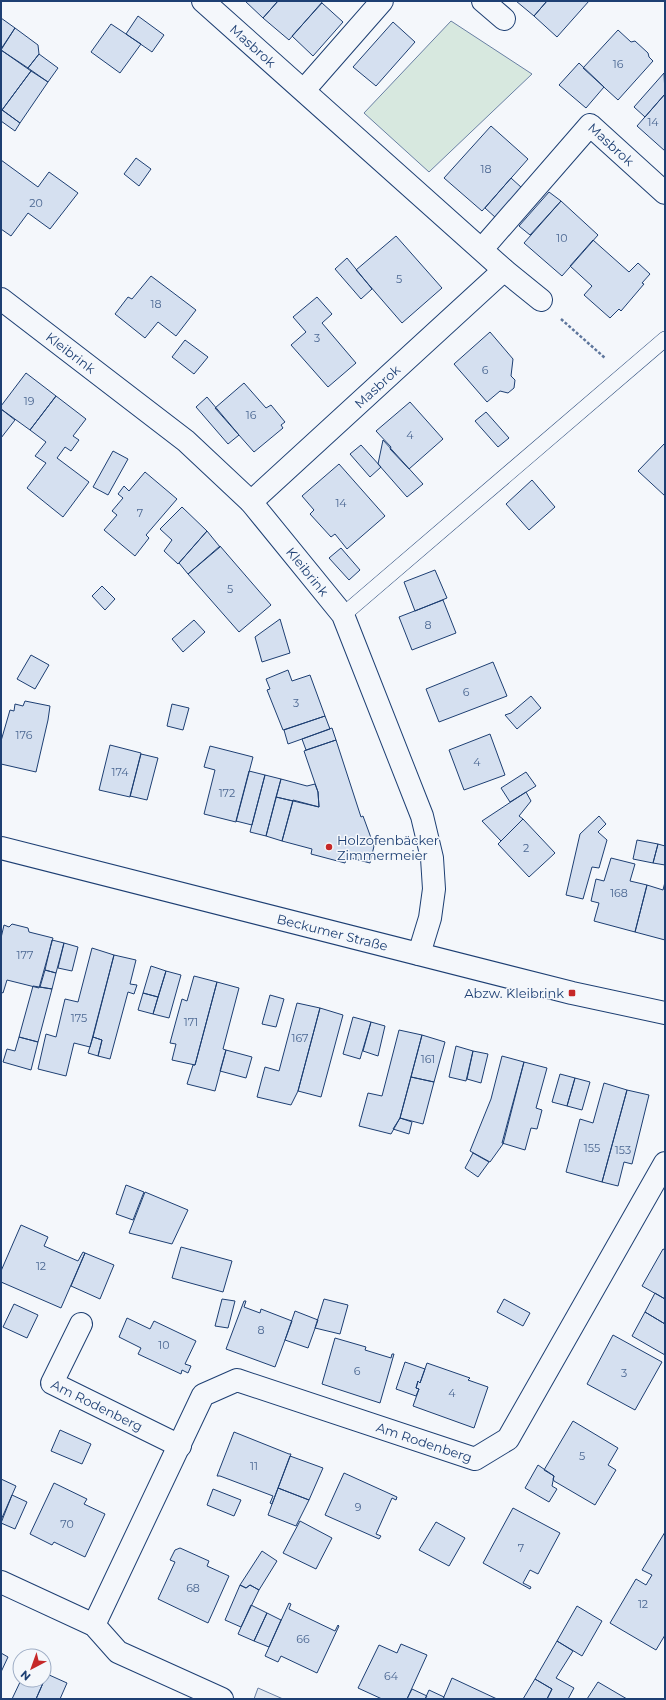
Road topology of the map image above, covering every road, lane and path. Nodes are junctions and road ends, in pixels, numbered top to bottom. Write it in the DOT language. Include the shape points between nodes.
graph roads {
  1 [pos="203,1"];
  2 [pos="382,1"];
  3 [pos="483,1"];
  4 [pos="504,18"];
  5 [pos="304,90"];
  6 [pos="665,193"];
  7 [pos="482,249"];
  8 [pos="504,270"];
  9 [pos="1,299"];
  10 [pos="541,300"];
  11 [pos="665,339"];
  12 [pos="624,375"];
  13 [pos="251,502"];
  14 [pos="343,615"];
  15 [pos="1,848"];
  16 [pos="419,954"];
  17 [pos="665,1013"];
  18 [pos="665,1163"];
  19 [pos="81,1324"];
  20 [pos="180,1446"];
  21 [pos="1,1582"];
  22 [pos="94,1625"];
  23 [pos="222,1699"];
  1 -- 5 [label="street, Masbrok"];
  2 -- 5 [label="street"];
  3 -- 4 [label="street"];
  5 -- 7 [label="street, Masbrok"];
  6 -- 7 [label="street, Masbrok" via="590,125"];
  7 -- 8 [label="street, Masbrok"];
  8 -- 10 [label="street, Masbrok"];
  8 -- 13 [label="street, Masbrok"];
  9 -- 13 [label="street, Kleibrink" via="186,441"];
  10 -- 12 [label="path"];
  11 -- 12 [label="lane"];
  12 -- 14 [label="lane"];
  13 -- 14 [label="street, Kleibrink"];
  14 -- 16 [label="street, Kleibrink" via="422,816 432,858 434,889 430,918"];
  15 -- 16 [label="street, Beckumer Straße"];
  16 -- 17 [label="street, Beckumer Straße" via="572,993"];
  18 -- 20 [label="street, Am Rodenberg" via="508,1439 475,1459 237,1380 203,1395"];
  19 -- 20 [label="street, Am Rodenberg" via="52,1383"];
  20 -- 22 [label="street, Am Rodenberg"];
  21 -- 22 [label="street"];
  22 -- 23 [label="street" via="118,1652"];
}
